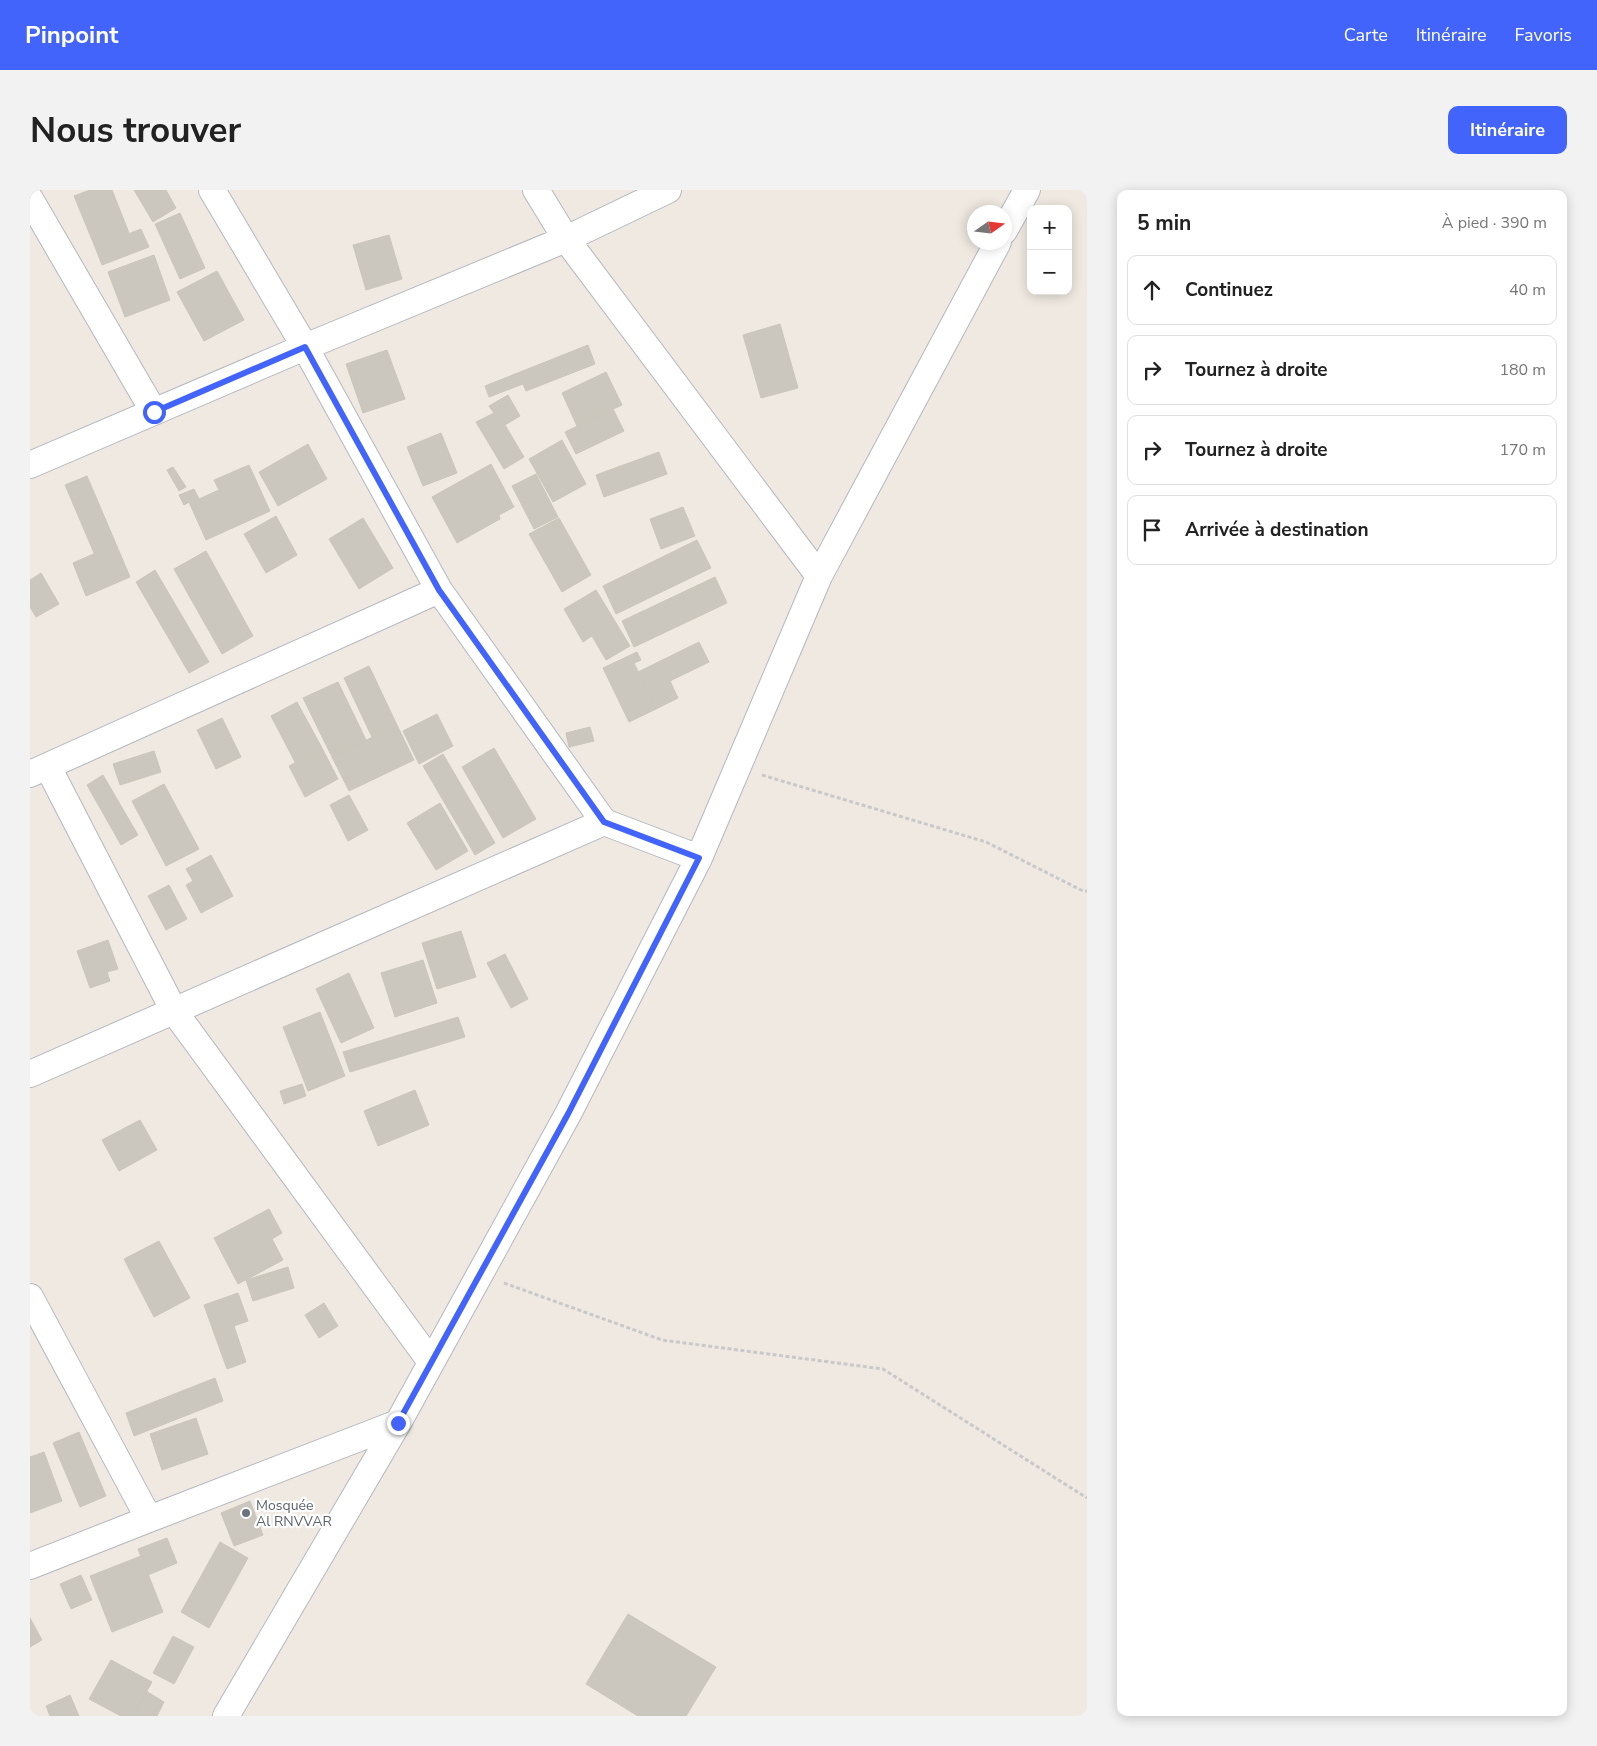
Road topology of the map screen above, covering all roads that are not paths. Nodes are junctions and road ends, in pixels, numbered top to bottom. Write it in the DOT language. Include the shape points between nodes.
graph roads {
  1 [pos="212,190"];
  2 [pos="536,190"];
  3 [pos="668,190"];
  4 [pos="1026,190"];
  5 [pos="30,199"];
  6 [pos="1012,216"];
  7 [pos="566,239"];
  8 [pos="994,250"];
  9 [pos="305,347"];
  10 [pos="154,412"];
  11 [pos="30,465"];
  12 [pos="819,576"];
  13 [pos="439,590"];
  14 [pos="39,770"];
  15 [pos="604,822"];
  16 [pos="699,858"];
  17 [pos="174,1010"];
  18 [pos="30,1074"];
  19 [pos="30,1297"];
  20 [pos="431,1362"];
  21 [pos="398,1423"];
  22 [pos="149,1519"];
  23 [pos="30,1566"];
  24 [pos="226,1716"];
  1 -- 9 [label="street"];
  2 -- 7 [label="street"];
  3 -- 7 [label="street"];
  4 -- 6 [label="street"];
  5 -- 10 [label="street"];
  7 -- 9 [label="street"];
  7 -- 12 [label="street"];
  8 -- 12 [label="street"];
  9 -- 10 [label="street"];
  9 -- 13 [label="street"];
  10 -- 11 [label="street"];
  12 -- 16 [label="street"];
  13 -- 14 [label="street"];
  13 -- 15 [label="street"];
  14 -- 17 [label="street"];
  15 -- 16 [label="street"];
  15 -- 17 [label="street"];
  16 -- 20 [label="street" via="568,1114"];
  17 -- 18 [label="street"];
  17 -- 20 [label="street"];
  19 -- 22 [label="street"];
  20 -- 21 [label="street"];
  21 -- 22 [label="street"];
  21 -- 24 [label="street"];
  22 -- 23 [label="street"];
}
